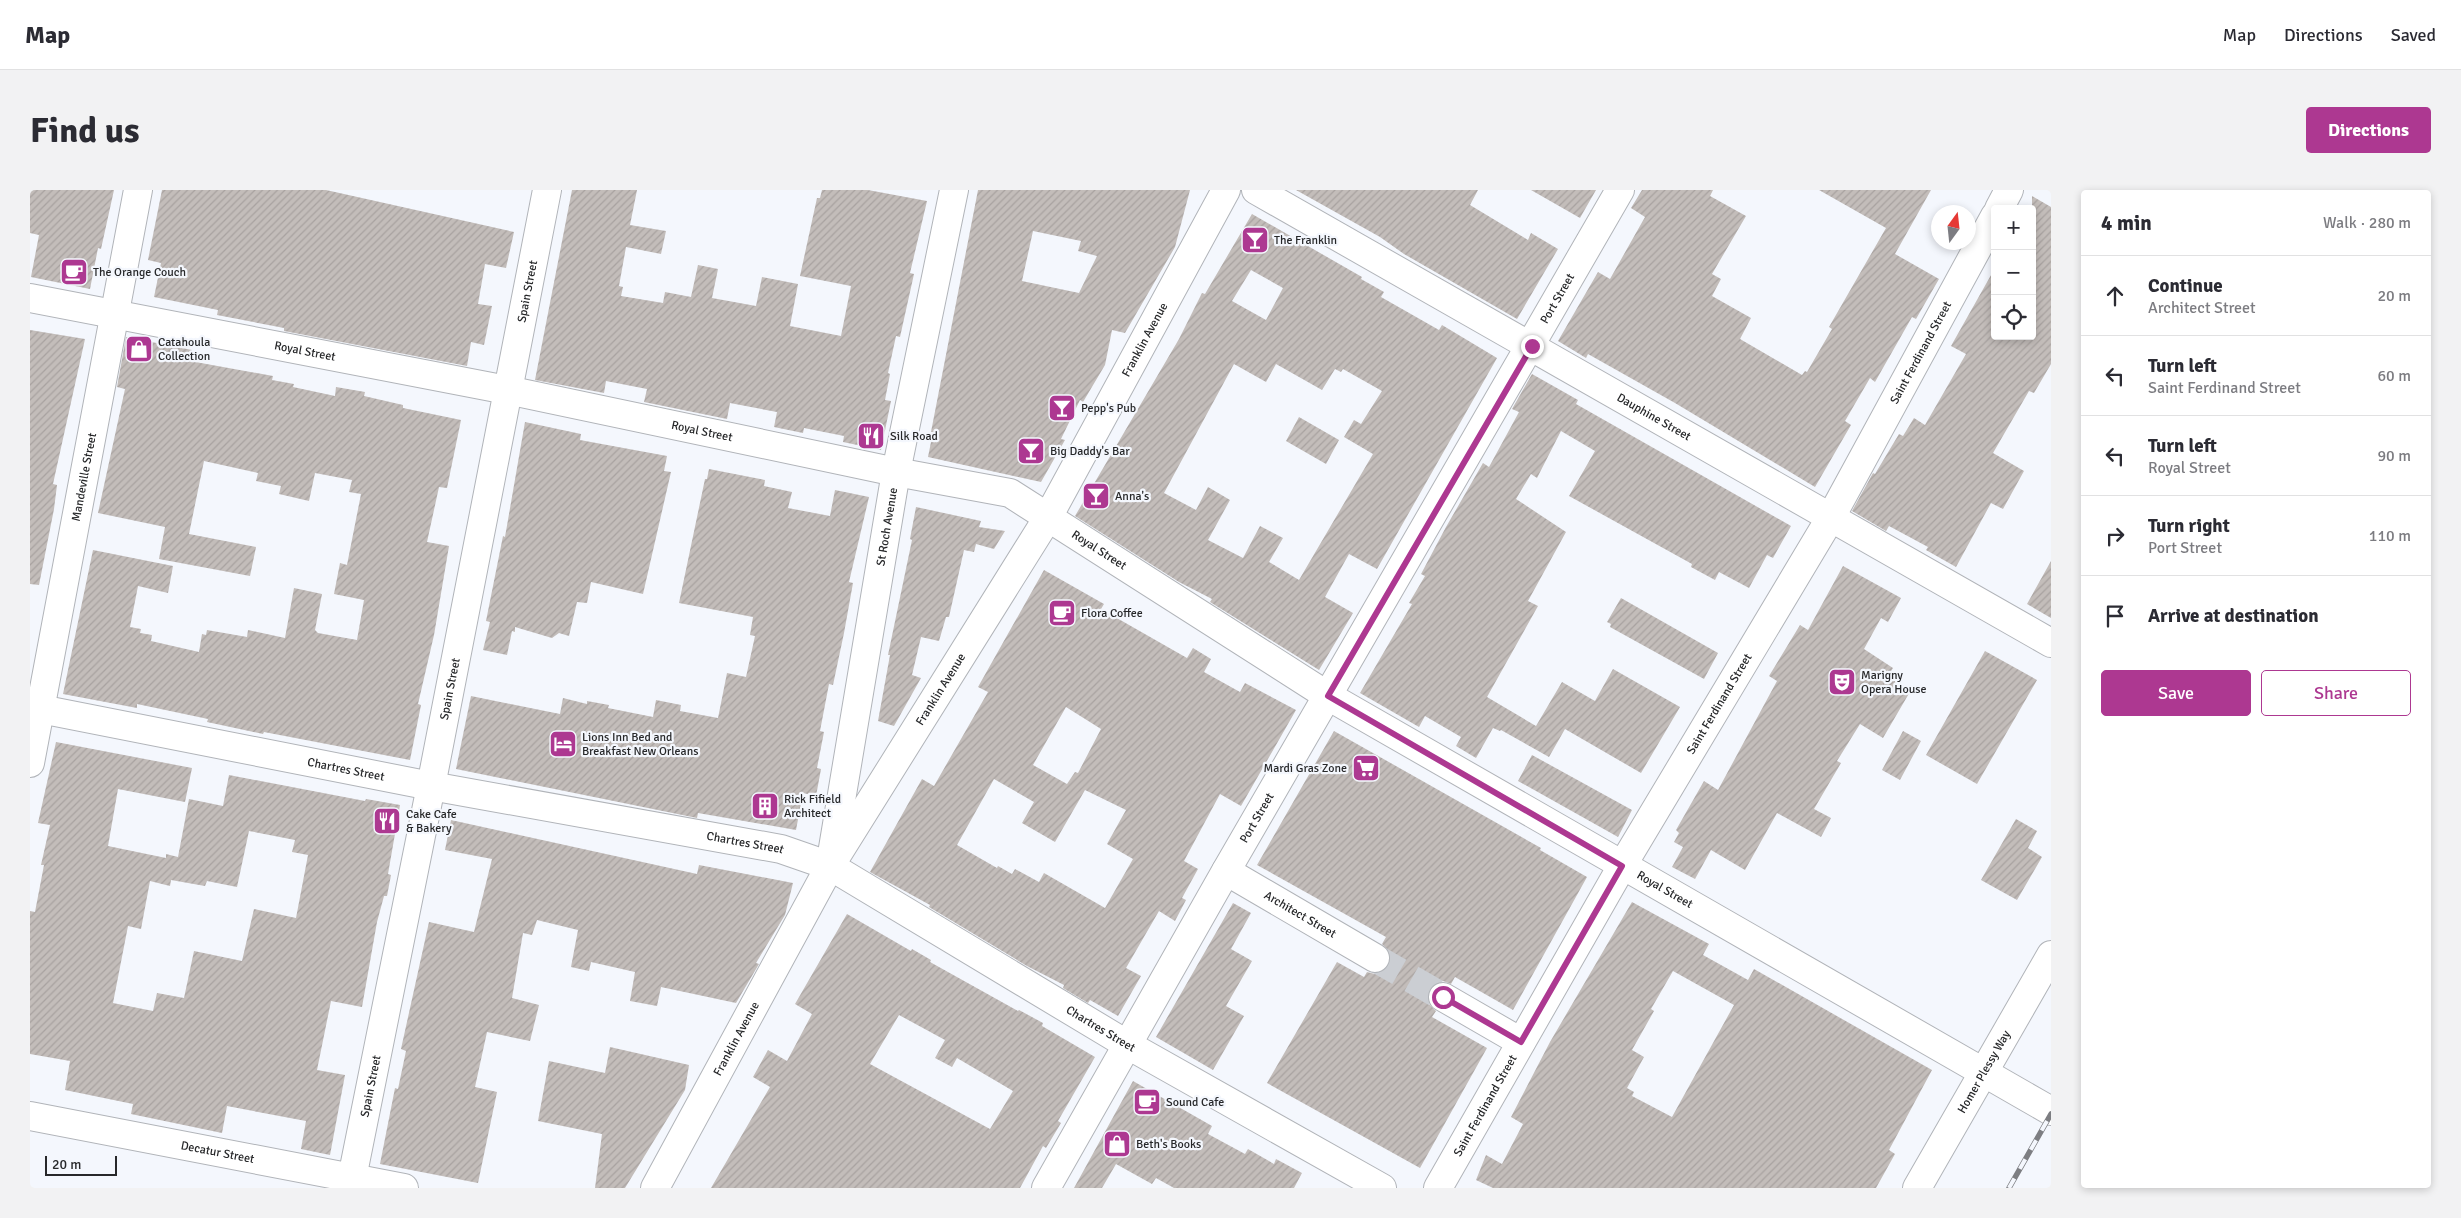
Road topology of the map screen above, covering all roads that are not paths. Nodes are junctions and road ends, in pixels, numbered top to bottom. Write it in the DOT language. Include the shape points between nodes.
graph roads {
  1 [pos="138,190"];
  2 [pos="547,190"];
  3 [pos="954,190"];
  4 [pos="1226,190"];
  5 [pos="1256,190"];
  6 [pos="1620,190"];
  7 [pos="2009,190"];
  8 [pos="2001,205"];
  9 [pos="1991,223"];
  10 [pos="30,298"];
  11 [pos="114,313"];
  12 [pos="1532,346"];
  13 [pos="507,390"];
  14 [pos="896,472"];
  15 [pos="1831,517"];
  16 [pos="1047,519"];
  17 [pos="2051,644"];
  18 [pos="1328,696"];
  19 [pos="35,708"];
  20 [pos="30,763"];
  21 [pos="431,786"];
  22 [pos="830,866"];
  23 [pos="1622,866"];
  24 [pos="1226,871"];
  25 [pos="2051,955"];
  26 [pos="1375,958"];
  27 [pos="1443,997"];
  28 [pos="1521,1042"];
  29 [pos="1128,1044"];
  30 [pos="1985,1074"];
  31 [pos="2051,1110"];
  32 [pos="30,1116"];
  33 [pos="351,1183"];
  34 [pos="404,1188"];
  35 [pos="655,1188"];
  36 [pos="1046,1188"];
  37 [pos="1382,1188"];
  38 [pos="1438,1188"];
  39 [pos="1917,1188"];
  1 -- 11 [label="street, Mandeville Street"];
  2 -- 13 [label="street, Spain Street"];
  3 -- 14 [label="street, St Roch Avenue"];
  4 -- 16 [label="street, Franklin Avenue"];
  5 -- 12 [label="street, Dauphine Street"];
  6 -- 12 [label="street, Port Street"];
  7 -- 8 [label="street"];
  9 -- 15 [label="street, Saint Ferdinand Street"];
  10 -- 11 [label="street, Royal Street"];
  11 -- 13 [label="street, Royal Street"];
  11 -- 19 [label="street, Mandeville Street"];
  12 -- 15 [label="street, Dauphine Street"];
  12 -- 18 [label="street, Port Street"];
  13 -- 14 [label="street, Royal Street"];
  13 -- 21 [label="street, Spain Street"];
  14 -- 16 [label="street, Royal Street" via="1010,493"];
  14 -- 22 [label="street, St Roch Avenue"];
  15 -- 17 [label="street, Dauphine Street"];
  15 -- 23 [label="street, Saint Ferdinand Street"];
  16 -- 18 [label="street, Royal Street"];
  16 -- 22 [label="street, Franklin Avenue"];
  18 -- 23 [label="street, Royal Street"];
  18 -- 24 [label="street, Port Street"];
  19 -- 20 [label="street, Mandeville Street"];
  19 -- 21 [label="street, Chartres Street"];
  21 -- 22 [label="street, Chartres Street" via="781,849"];
  21 -- 33 [label="street, Spain Street"];
  22 -- 29 [label="street, Chartres Street"];
  22 -- 35 [label="street, Franklin Avenue"];
  23 -- 28 [label="street, Saint Ferdinand Street"];
  23 -- 30 [label="street, Royal Street"];
  24 -- 26 [label="street, Architect Street"];
  24 -- 29 [label="street, Port Street"];
  25 -- 30 [label="street, Homer Plessy Way"];
  27 -- 28 [label="street"];
  28 -- 38 [label="street, Saint Ferdinand Street"];
  29 -- 36 [label="street, Port Street"];
  29 -- 37 [label="street, Chartres Street"];
  30 -- 31 [label="street, Royal Street"];
  30 -- 39 [label="street, Homer Plessy Way"];
  32 -- 33 [label="street, Decatur Street"];
  33 -- 34 [label="street, Decatur Street"];
}
